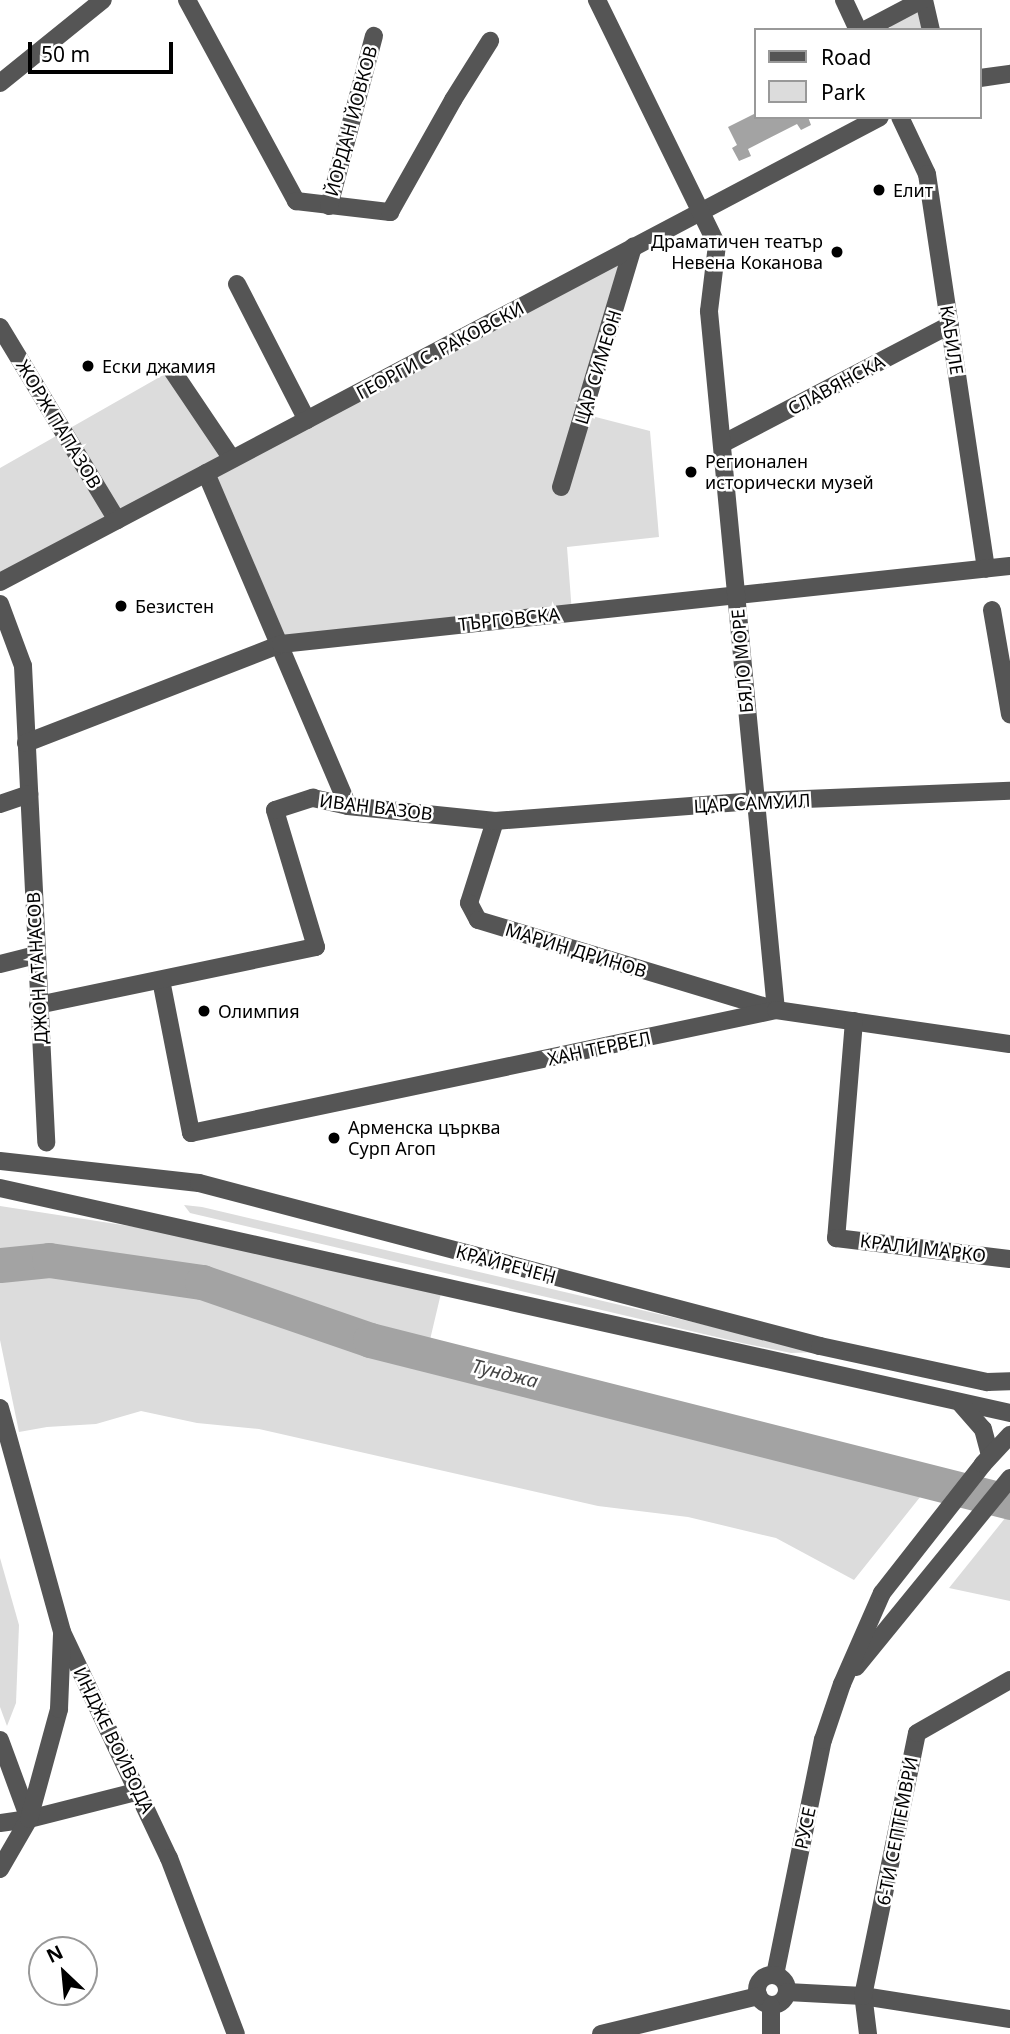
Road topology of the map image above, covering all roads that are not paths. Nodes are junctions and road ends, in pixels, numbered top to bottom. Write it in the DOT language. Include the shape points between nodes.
graph roads {
  1 [pos="103,0"];
  2 [pos="187,0"];
  3 [pos="597,0"];
  4 [pos="844,0"];
  5 [pos="923,0"];
  6 [pos="857,28"];
  7 [pos="869,28"];
  8 [pos="930,28"];
  9 [pos="373,36"];
  10 [pos="490,41"];
  11 [pos="1010,74"];
  12 [pos="982,78"];
  13 [pos="0,83"];
  14 [pos="876,119"];
  15 [pos="901,119"];
  16 [pos="329,206"];
  17 [pos="700,212"];
  18 [pos="633,247"];
  19 [pos="237,284"];
  20 [pos="950,325"];
  21 [pos="0,327"];
  22 [pos="172,370"];
  23 [pos="307,420"];
  24 [pos="722,444"];
  25 [pos="232,460"];
  26 [pos="206,473"];
  27 [pos="561,486"];
  28 [pos="117,520"];
  29 [pos="1010,566"];
  30 [pos="986,569"];
  31 [pos="0,582"];
  32 [pos="736,595"];
  33 [pos="0,604"];
  34 [pos="992,610"];
  35 [pos="281,644"];
  36 [pos="1010,714"];
  37 [pos="26,743"];
  38 [pos="1010,791"];
  39 [pos="29,794"];
  40 [pos="756,801"];
  41 [pos="0,804"];
  42 [pos="348,806"];
  43 [pos="495,821"];
  44 [pos="36,955"];
  45 [pos="0,964"];
  46 [pos="160,979"];
  47 [pos="38,1005"];
  48 [pos="775,1010"];
  49 [pos="854,1021"];
  50 [pos="1010,1044"];
  51 [pos="46,1142"];
  52 [pos="0,1161"];
  53 [pos="0,1188"];
  54 [pos="1010,1259"];
  55 [pos="1010,1381"];
  56 [pos="961,1404"];
  57 [pos="0,1408"];
  58 [pos="1010,1413"];
  59 [pos="1010,1435"];
  60 [pos="989,1456"];
  61 [pos="1010,1478"];
  62 [pos="62,1632"];
  63 [pos="1010,1680"];
  64 [pos="842,1684"];
  65 [pos="0,1740"];
  66 [pos="136,1792"];
  67 [pos="29,1819"];
  68 [pos="0,1823"];
  69 [pos="0,1869"];
  70 [pos="775,1975"];
  71 [pos="788,1992"];
  72 [pos="863,1996"];
  73 [pos="765,2001"];
  74 [pos="1010,2019"];
  75 [pos="236,2034"];
  76 [pos="601,2034"];
  77 [pos="771,2034"];
  78 [pos="868,2034"];
  1 -- 13 [label="street"];
  2 -- 16 [label="street" via="296,201"];
  3 -- 17 [label="street, БЯЛО МОРЕ"];
  4 -- 6 [label="street"];
  5 -- 7 [label="street"];
  5 -- 8 [label="street"];
  9 -- 16 [label="street, ЙОРДАН ЙОВКОВ"];
  10 -- 16 [label="street" via="390,212"];
  11 -- 12 [label="street"];
  14 -- 17 [label="street, ГЕОРГИ С. РАКОВСКИ"];
  15 -- 20 [label="street, КАБИЛЕ" via="927,174"];
  17 -- 18 [label="street, ГЕОРГИ С. РАКОВСКИ"];
  17 -- 24 [label="street, БЯЛО МОРЕ" via="717,245 709,312"];
  18 -- 23 [label="street, ГЕОРГИ С. РАКОВСКИ"];
  18 -- 27 [label="street, ЦАР СИМЕОН"];
  19 -- 23 [label="street"];
  20 -- 24 [label="street, СЛАВЯНСКА"];
  20 -- 30 [label="street, КАБИЛЕ"];
  21 -- 28 [label="street, ЖОРЖ ПАПАЗОВ"];
  22 -- 25 [label="street"];
  23 -- 25 [label="street, ГЕОРГИ С. РАКОВСКИ"];
  24 -- 32 [label="street, БЯЛО МОРЕ"];
  25 -- 26 [label="street, ГЕОРГИ С. РАКОВСКИ"];
  26 -- 28 [label="street, ГЕОРГИ С. РАКОВСКИ"];
  26 -- 35 [label="street"];
  28 -- 31 [label="street, ГЕОРГИ С. РАКОВСКИ"];
  29 -- 30 [label="street, ТЪРГОВСКА"];
  30 -- 32 [label="street, ТЪРГОВСКА"];
  32 -- 35 [label="street, ТЪРГОВСКА"];
  32 -- 40 [label="street, БЯЛО МОРЕ"];
  33 -- 37 [label="street, ДЖОН АТАНАСОВ" via="23,666"];
  34 -- 36 [label="street"];
  35 -- 37 [label="street, ТЪРГОВСКА"];
  35 -- 42 [label="street"];
  37 -- 39 [label="street, ДЖОН АТАНАСОВ"];
  38 -- 40 [label="street, ЦАР САМУИЛ"];
  39 -- 41 [label="street"];
  39 -- 44 [label="street, ДЖОН АТАНАСОВ"];
  40 -- 43 [label="street, ЦАР САМУИЛ"];
  40 -- 48 [label="street, БЯЛО МОРЕ"];
  42 -- 43 [label="street, ИВАН ВАЗОВ"];
  42 -- 46 [label="street, ИВАН ВАЗОВ" via="313,798 275,810 316,947"];
  43 -- 48 [label="street, МАРИН ДРИНОВ" via="469,903 478,920"];
  44 -- 45 [label="street"];
  44 -- 47 [label="street, ДЖОН АТАНАСОВ"];
  46 -- 47 [label="street"];
  46 -- 48 [label="street, ХАН ТЕРВЕЛ" via="191,1133"];
  47 -- 51 [label="street, ДЖОН АТАНАСОВ"];
  48 -- 49 [label="street, ХАН ТЕРВЕЛ"];
  49 -- 50 [label="street, ХАН ТЕРВЕЛ"];
  49 -- 54 [label="street, КРАЛИ МАРКО" via="836,1238"];
  52 -- 55 [label="street, КРАЙРЕЧЕН" via="199,1183 820,1346 987,1382"];
  53 -- 56 [label="street, КРАЙРЕЧЕН"];
  56 -- 58 [label="street, КРАЙРЕЧЕН"];
  56 -- 60 [label="street" via="983,1429"];
  57 -- 62 [label="street, ИНДЖЕ ВОЙВОДА"];
  59 -- 60 [label="street"];
  60 -- 64 [label="street, РУСЕ" via="882,1593"];
  61 -- 64 [label="street"];
  62 -- 66 [label="street, ИНДЖЕ ВОЙВОДА"];
  62 -- 67 [label="street" via="59,1709"];
  63 -- 72 [label="street, 6-ТИ СЕПТЕМВРИ" via="917,1733"];
  64 -- 70 [label="street, РУСЕ" via="823,1740"];
  65 -- 67 [label="street"];
  66 -- 67 [label="street"];
  66 -- 75 [label="street, ИНДЖЕ ВОЙВОДА" via="169,1858"];
  67 -- 68 [label="street"];
  67 -- 69 [label="street"];
  70 -- 71 [label="street"];
  70 -- 73 [label="street" via="761,1980"];
  71 -- 72 [label="street"];
  71 -- 73 [label="street" via="779,2004"];
  72 -- 74 [label="street"];
  72 -- 78 [label="street, 6-ТИ СЕПТЕМВРИ"];
  73 -- 76 [label="street"];
  73 -- 77 [label="street"];
}
